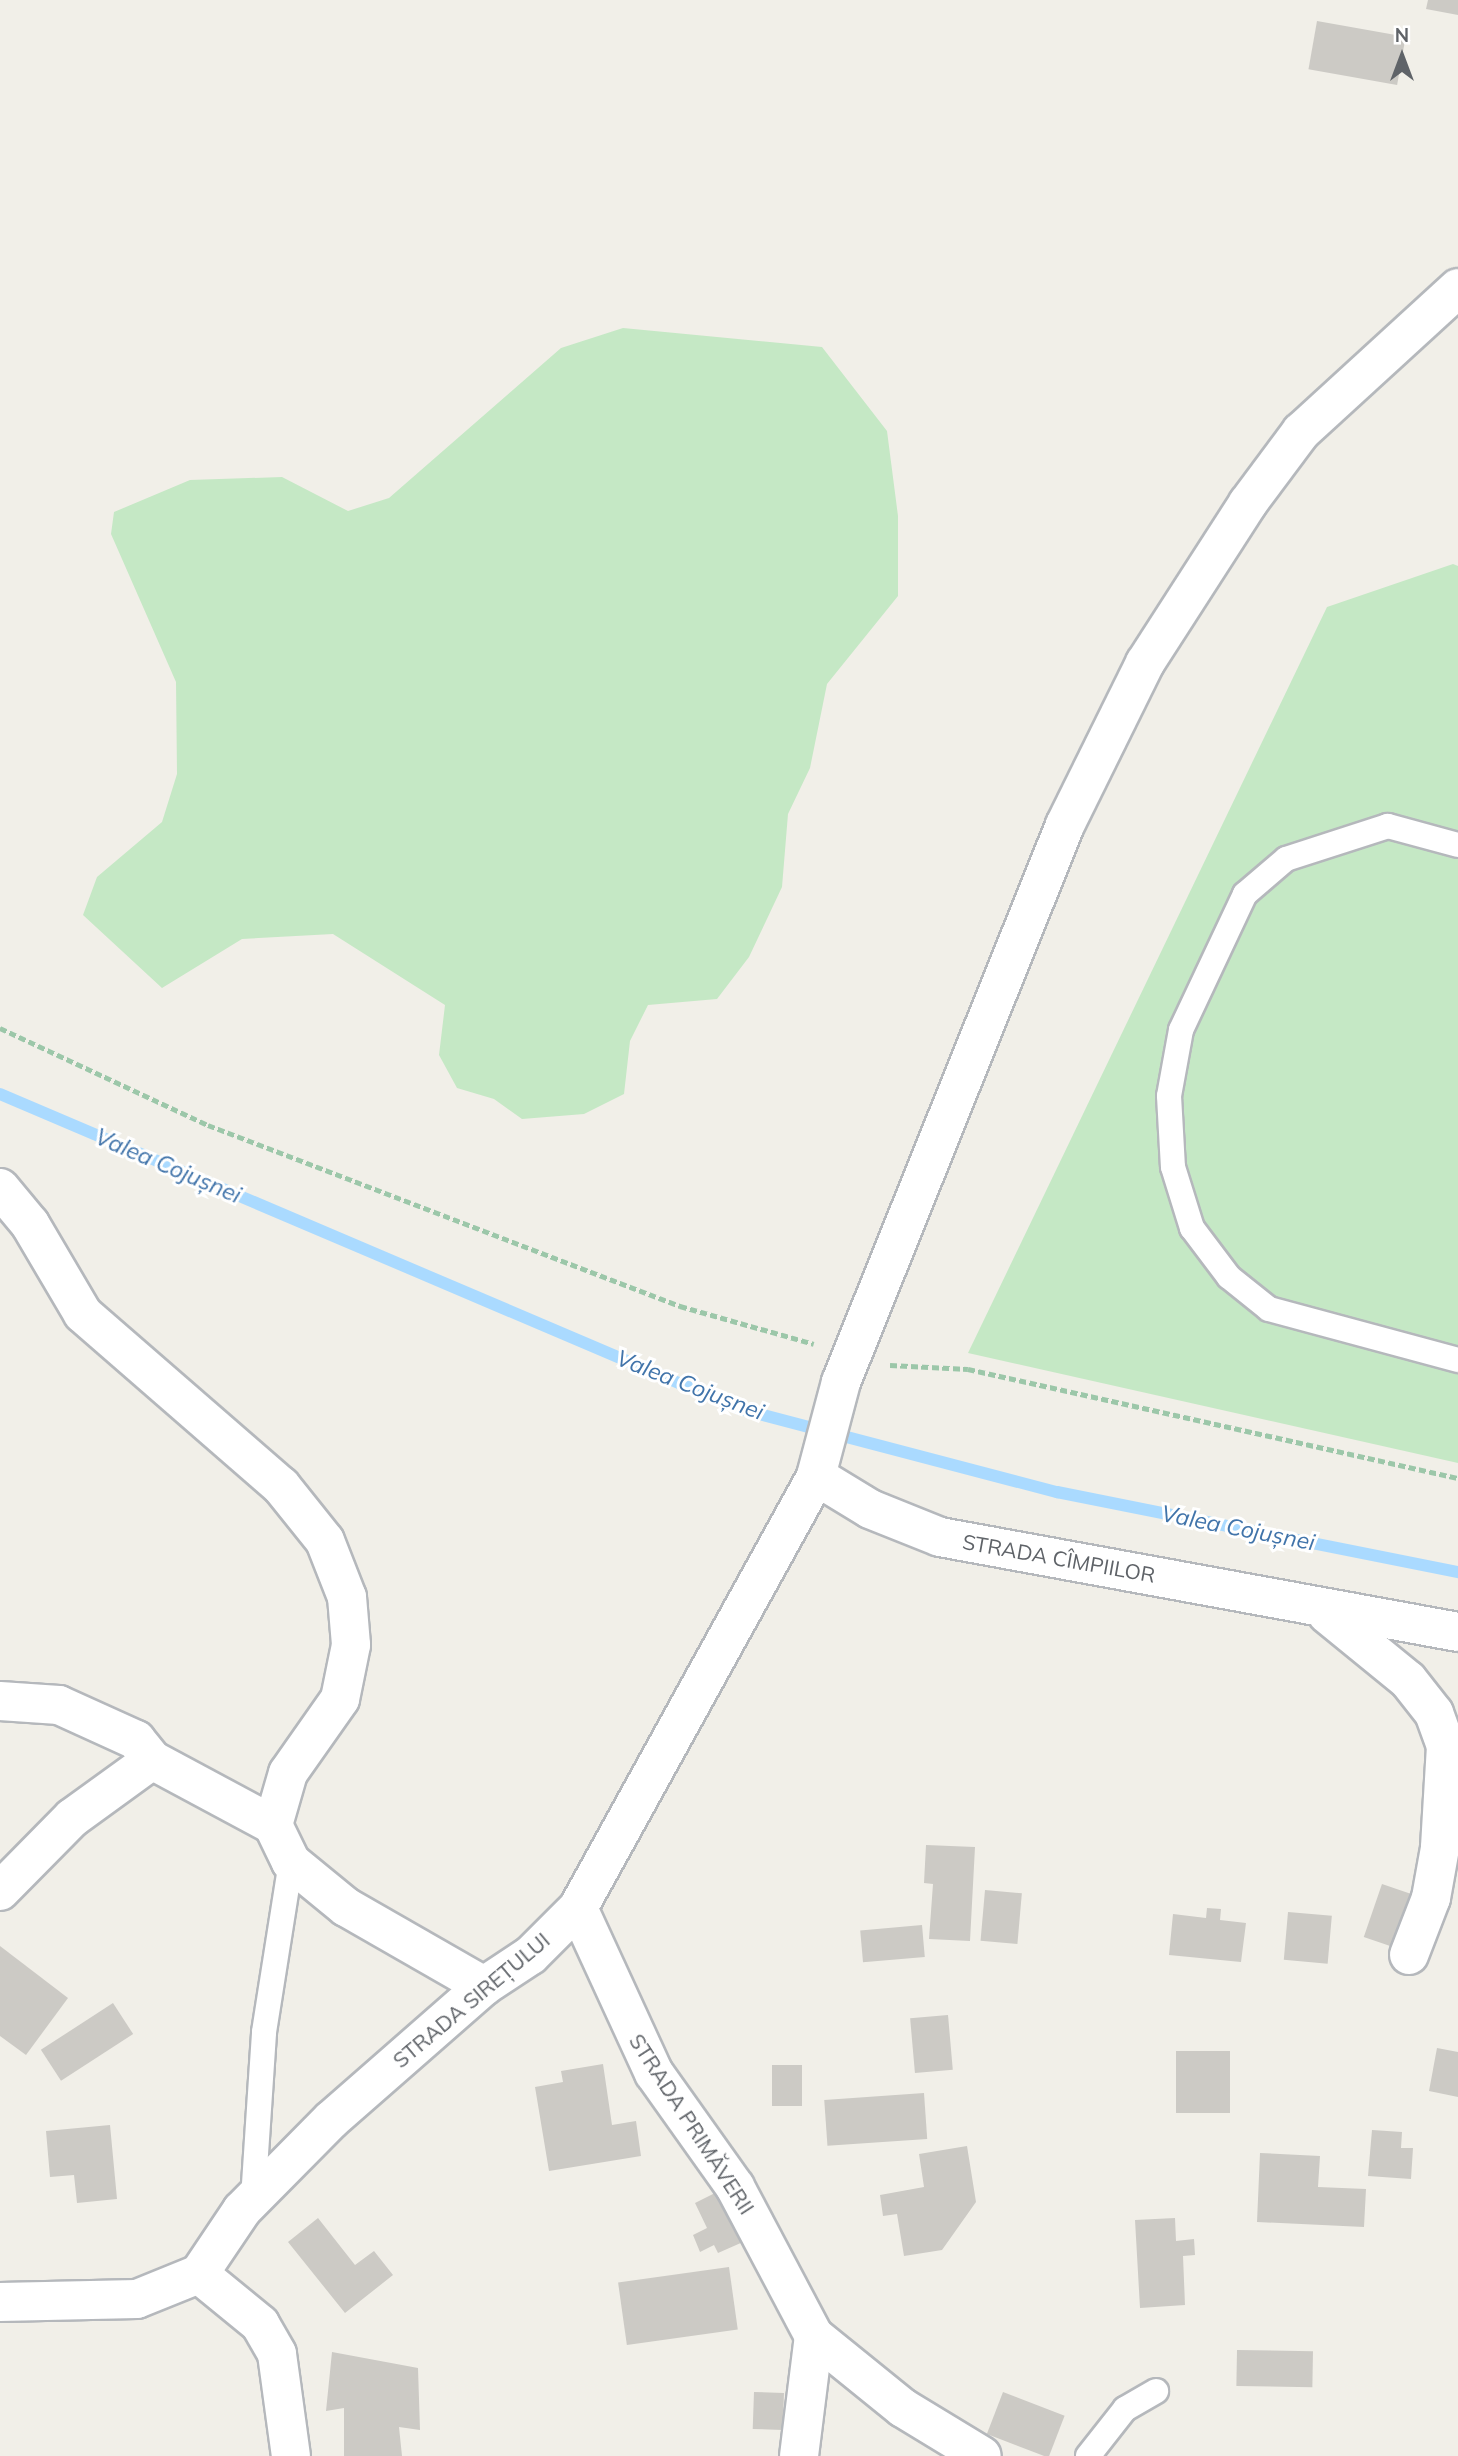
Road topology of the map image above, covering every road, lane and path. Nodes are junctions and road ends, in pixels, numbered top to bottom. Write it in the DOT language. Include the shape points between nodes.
graph roads {
  1 [pos="1458,288"];
  2 [pos="1458,845"];
  3 [pos="0,1028"];
  4 [pos="0,1188"];
  5 [pos="1458,1360"];
  6 [pos="846,1369"];
  7 [pos="816,1476"];
  8 [pos="1458,1478"];
  9 [pos="1314,1605"];
  10 [pos="1458,1632"];
  11 [pos="0,1700"];
  12 [pos="152,1760"];
  13 [pos="273,1825"];
  14 [pos="291,1862"];
  15 [pos="0,1891"];
  16 [pos="578,1908"];
  17 [pos="1409,1955"];
  18 [pos="484,1986"];
  19 [pos="253,2199"];
  20 [pos="199,2274"];
  21 [pos="0,2302"];
  22 [pos="814,2336"];
  23 [pos="1156,2390"];
  24 [pos="290,2456"];
  25 [pos="799,2456"];
  26 [pos="982,2456"];
  27 [pos="1088,2456"];
  1 -- 6 [label="street, STRADA SIREȚULUI" via="1301,432 1248,502 1145,663 1065,825"];
  2 -- 5 [label="lane" via="1388,825 1286,859 1245,894 1181,1030 1169,1096 1173,1167 1192,1228 1229,1277 1269,1309"];
  3 -- 6 [label="path" via="221,1130"];
  4 -- 13 [label="street" via="30,1224 83,1314 281,1486 325,1541 348,1597 351,1645 340,1699 288,1773"];
  6 -- 7 [label="street, STRADA SIREȚULUI"];
  6 -- 8 [label="path" via="968,1369"];
  7 -- 9 [label="street, STRADA CÎMPIILOR" via="870,1509 940,1537"];
  7 -- 16 [label="street, STRADA SIREȚULUI"];
  9 -- 10 [label="street, STRADA CÎMPIILOR"];
  9 -- 17 [label="street, STRADA CÎMPIILOR" via="1368,1642 1408,1680 1434,1713 1446,1746 1440,1848 1431,1898"];
  11 -- 12 [label="street" via="59,1705 136,1740"];
  12 -- 13 [label="street"];
  12 -- 15 [label="street" via="72,1818"];
  13 -- 14 [label="street"];
  14 -- 18 [label="street" via="346,1907"];
  14 -- 19 [label="lane" via="264,2032"];
  16 -- 18 [label="street, STRADA SIREȚULUI" via="531,1955"];
  16 -- 22 [label="street, STRADA PRIMĂVERII" via="654,2073 735,2186"];
  18 -- 19 [label="street, STRADA SIREȚULUI" via="331,2120"];
  19 -- 20 [label="street, STRADA SIREȚULUI"];
  20 -- 21 [label="street" via="137,2299"];
  20 -- 24 [label="street" via="260,2324 277,2354"];
  22 -- 25 [label="street"];
  22 -- 26 [label="street, STRADA PRIMĂVERII" via="903,2408"];
  23 -- 27 [label="lane" via="1125,2409"];
}
